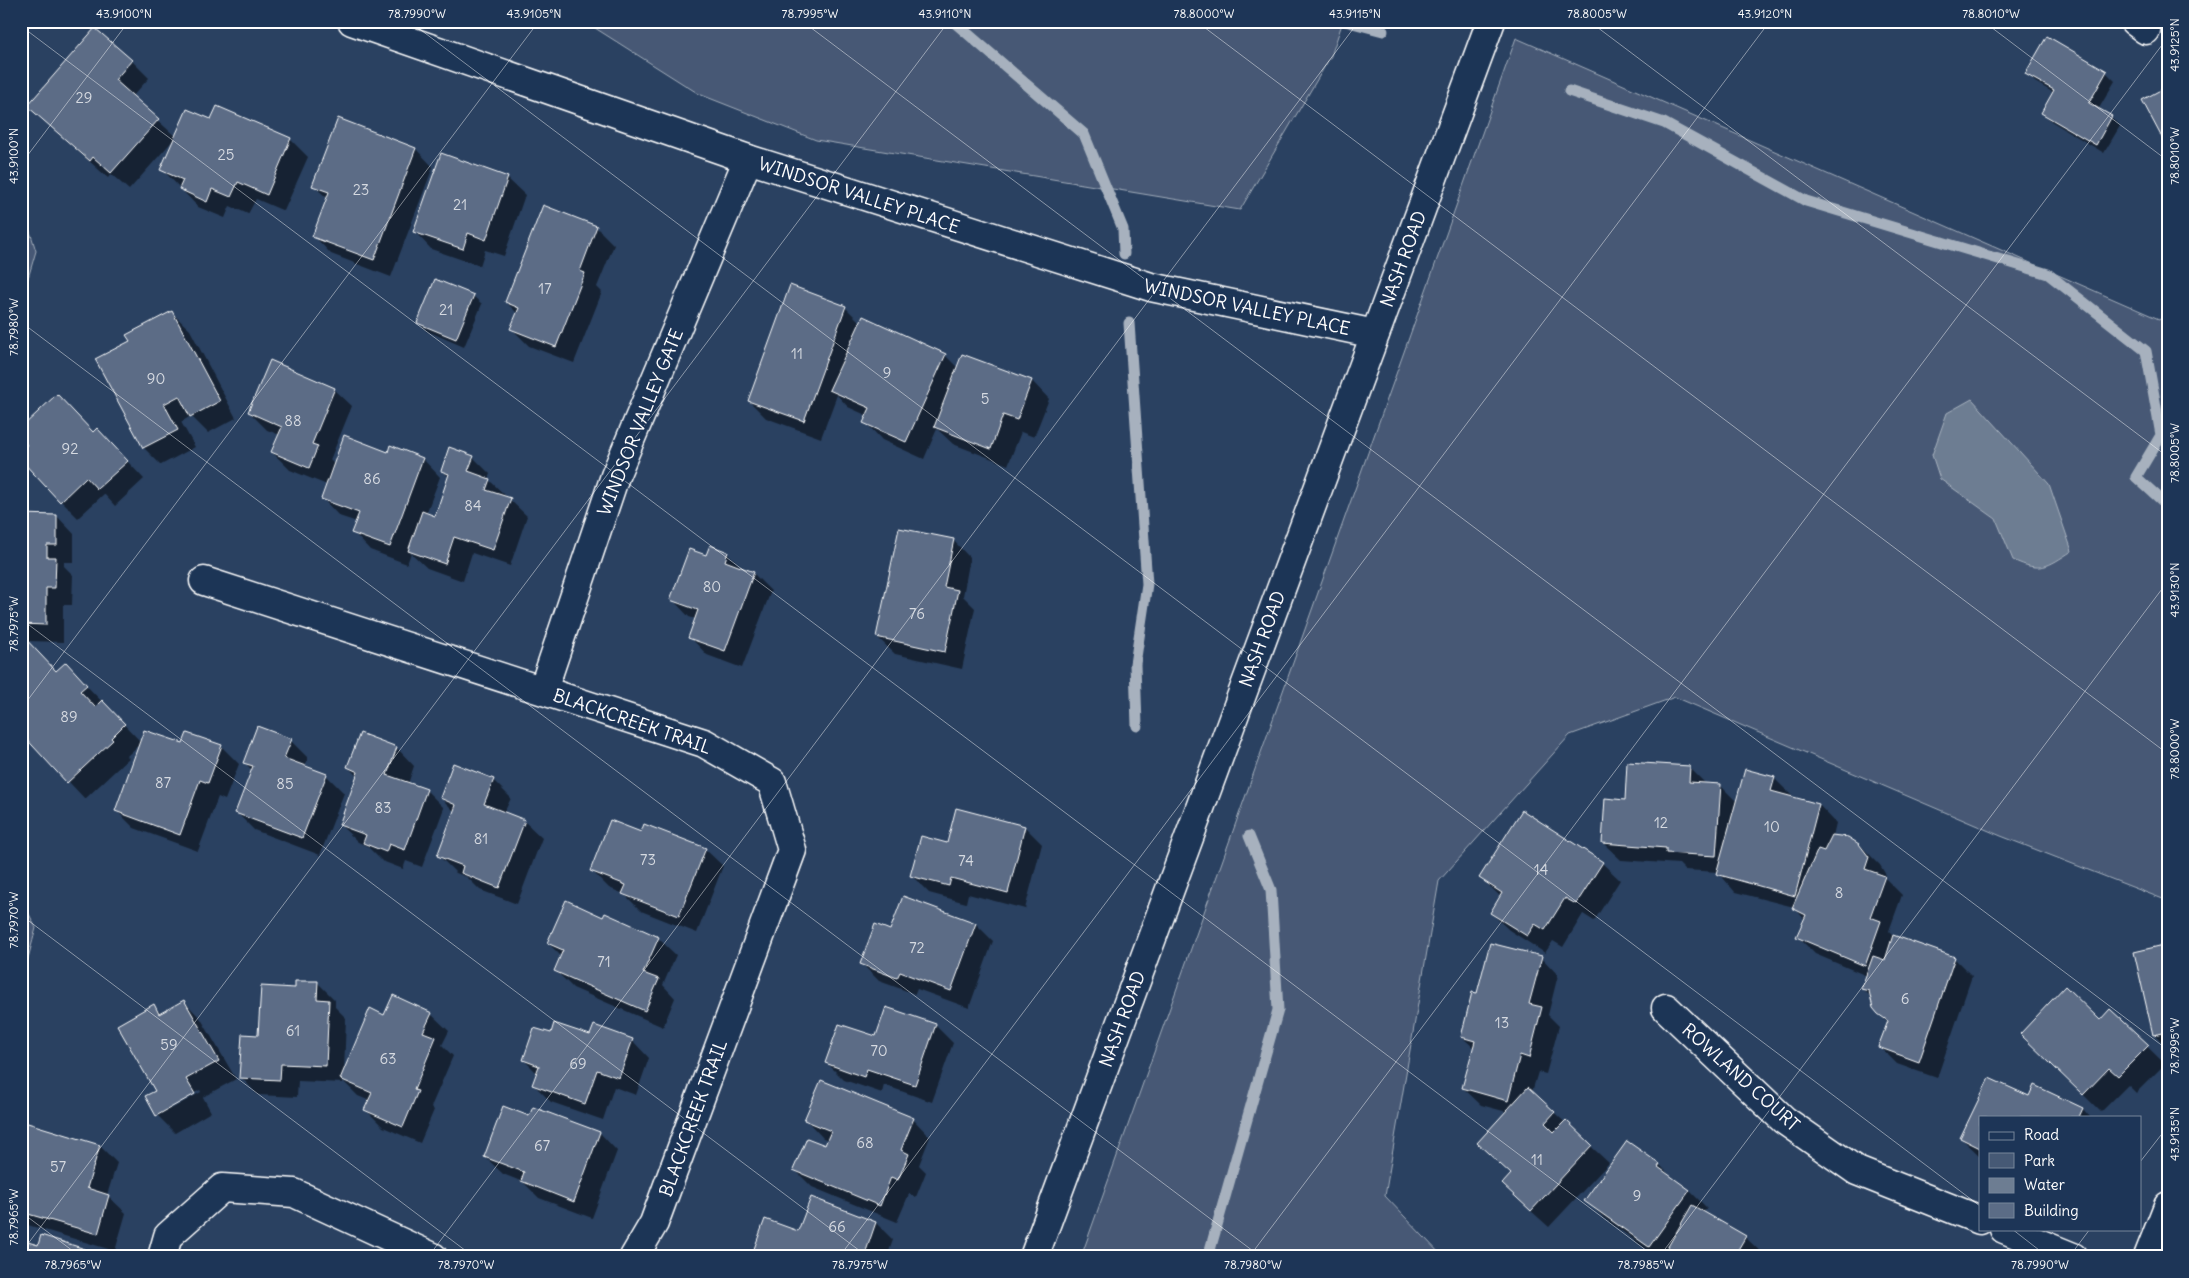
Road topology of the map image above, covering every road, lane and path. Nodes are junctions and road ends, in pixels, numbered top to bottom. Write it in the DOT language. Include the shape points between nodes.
graph roads {
  1 [pos="352,21"];
  2 [pos="1491,21"];
  3 [pos="748,159"];
  4 [pos="1375,334"];
  5 [pos="204,581"];
  6 [pos="543,690"];
  7 [pos="1666,1008"];
  8 [pos="2168,1206"];
  9 [pos="1979,1220"];
  10 [pos="2006,1230"];
  11 [pos="162,1257"];
  12 [pos="433,1257"];
  13 [pos="634,1257"];
  14 [pos="1034,1257"];
  15 [pos="2073,1257"];
  16 [pos="2148,1257"];
  1 -- 3 [label="street, WINDSOR VALLEY PLACE"];
  2 -- 4 [label="street, NASH ROAD"];
  3 -- 4 [label="street, WINDSOR VALLEY PLACE" via="1151,287"];
  3 -- 6 [label="street, WINDSOR VALLEY GATE" via="615,476"];
  4 -- 14 [label="street, NASH ROAD"];
  5 -- 6 [label="street, BLACKCREEK TRAIL"];
  6 -- 13 [label="street, BLACKCREEK TRAIL" via="704,744 772,782 792,850 654,1223"];
  7 -- 9 [label="street, ROWLAND COURT" via="1784,1120 1857,1170"];
  8 -- 16 [label="street"];
  10 -- 15 [label="street"];
  11 -- 12 [label="street" via="168,1236 222,1188 294,1192"];
}
